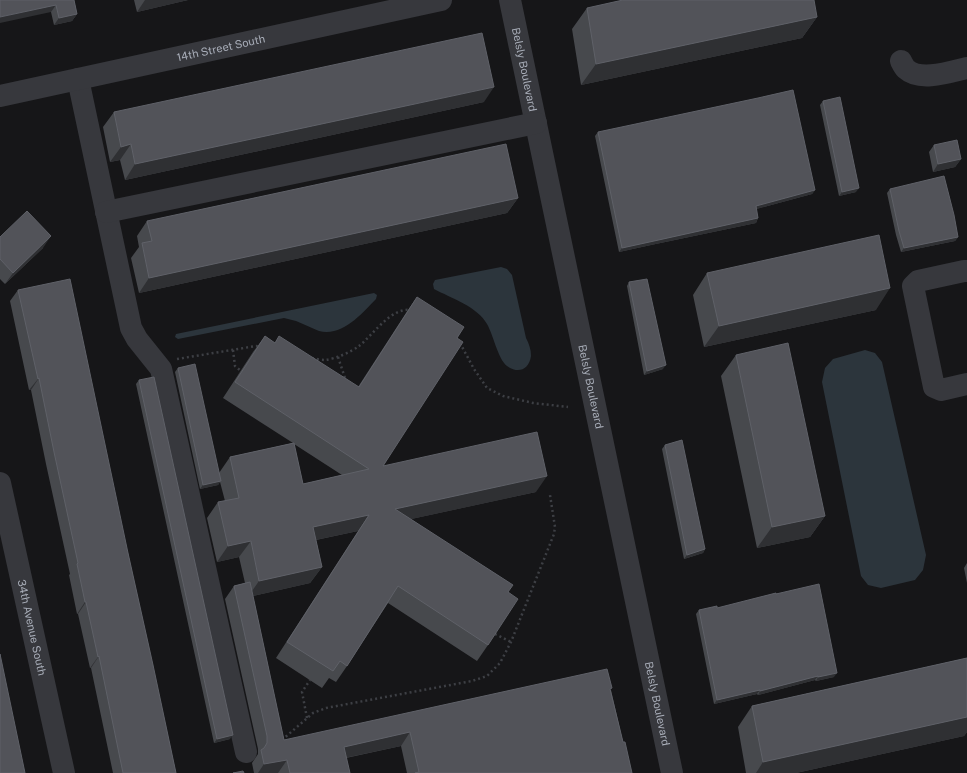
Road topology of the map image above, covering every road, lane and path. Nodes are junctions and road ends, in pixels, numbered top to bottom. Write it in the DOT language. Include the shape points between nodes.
graph roads {
  1 [pos="441,0"];
  2 [pos="510,0"];
  3 [pos="901,61"];
  4 [pos="967,68"];
  5 [pos="78,79"];
  6 [pos="0,96"];
  7 [pos="536,123"];
  8 [pos="106,212"];
  9 [pos="967,271"];
  10 [pos="413,310"];
  11 [pos="458,340"];
  12 [pos="264,347"];
  13 [pos="233,350"];
  14 [pos="338,357"];
  15 [pos="311,358"];
  16 [pos="157,363"];
  17 [pos="241,371"];
  18 [pos="967,384"];
  19 [pos="347,386"];
  20 [pos="568,407"];
  21 [pos="0,483"];
  22 [pos="550,495"];
  23 [pos="495,634"];
  24 [pos="511,642"];
  25 [pos="310,680"];
  26 [pos="307,719"];
  27 [pos="280,742"];
  28 [pos="246,752"];
  29 [pos="64,773"];
  30 [pos="672,773"];
  1 -- 5 [label="street, 14th Street South"];
  2 -- 7 [label="street, Belsly Boulevard"];
  3 -- 4 [label="street" via="913,74 923,76"];
  5 -- 6 [label="street, 14th Street South"];
  5 -- 8 [label="street"];
  7 -- 8 [label="street"];
  7 -- 30 [label="street, Belsly Boulevard"];
  8 -- 16 [label="street" via="131,328"];
  9 -- 18 [label="street" via="918,281 913,286 934,387 941,390"];
  10 -- 14 [label="path" via="407,309 397,313 358,346"];
  11 -- 20 [label="path" via="487,388 503,396 526,402"];
  12 -- 13 [label="path"];
  13 -- 16 [label="path"];
  13 -- 17 [label="path" via="235,366"];
  14 -- 15 [label="path" via="325,360"];
  14 -- 19 [label="path"];
  16 -- 28 [label="street" via="161,369"];
  21 -- 29 [label="street, 34th Avenue South"];
  22 -- 24 [label="path" via="554,534"];
  23 -- 24 [label="path"];
  24 -- 26 [label="path" via="500,663 487,676 326,708"];
  25 -- 26 [label="path" via="302,692"];
  26 -- 27 [label="path"];
}
